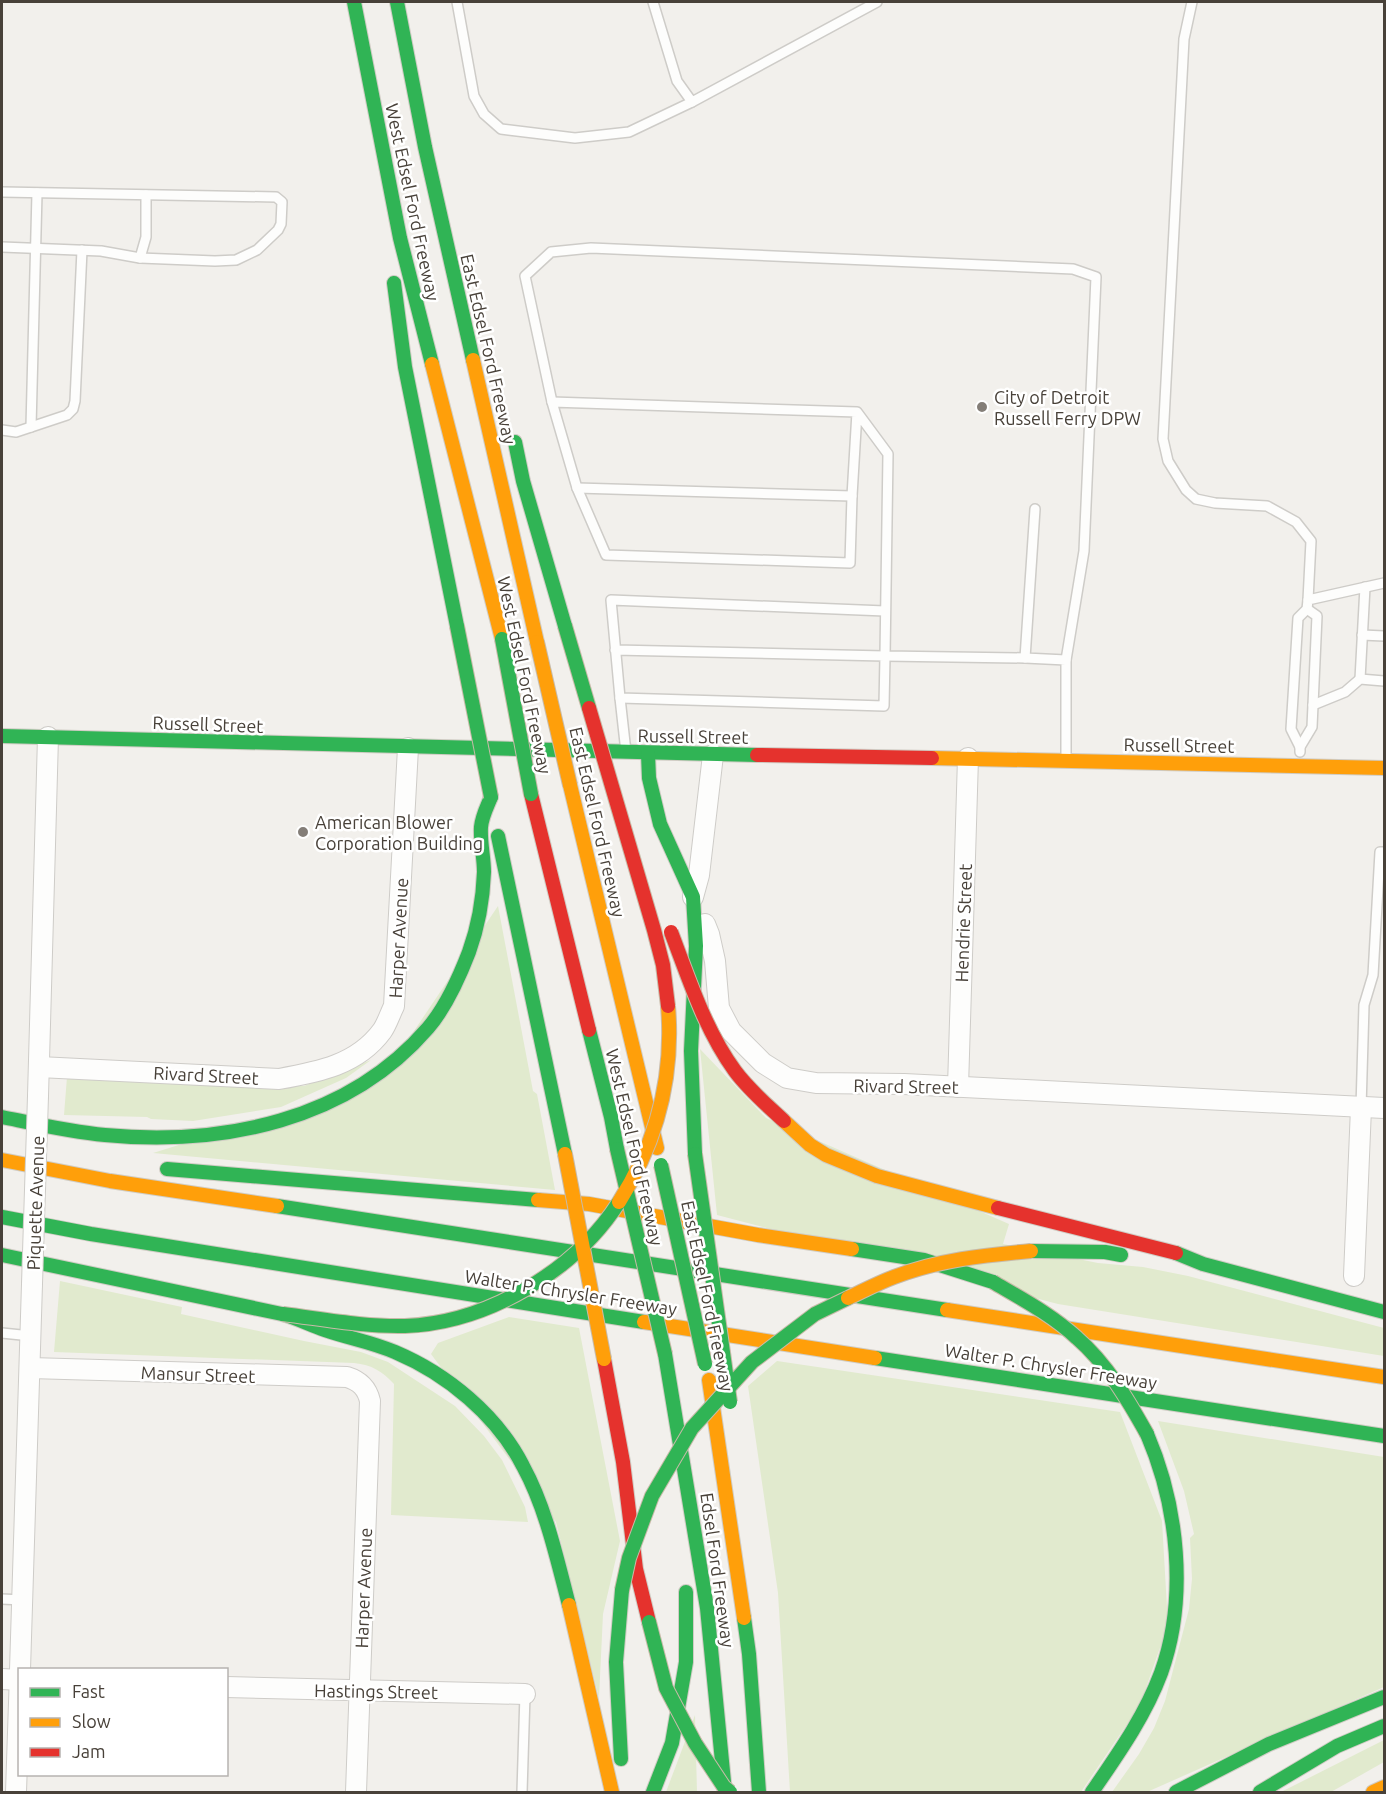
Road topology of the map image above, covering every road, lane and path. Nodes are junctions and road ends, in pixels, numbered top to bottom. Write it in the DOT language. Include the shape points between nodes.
graph roads {
  1 [pos="354,2"];
  2 [pos="397,2"];
  3 [pos="457,2"];
  4 [pos="653,2"];
  5 [pos="877,2"];
  6 [pos="1192,2"];
  7 [pos="692,102"];
  8 [pos="2,192"];
  9 [pos="38,193"];
  10 [pos="146,195"];
  11 [pos="442,223"];
  12 [pos="400,238"];
  13 [pos="2,247"];
  14 [pos="36,248"];
  15 [pos="82,250"];
  16 [pos="465,257"];
  17 [pos="140,258"];
  18 [pos="552,402"];
  19 [pos="857,412"];
  20 [pos="31,427"];
  21 [pos="511,427"];
  22 [pos="2,430"];
  23 [pos="577,488"];
  24 [pos="852,496"];
  25 [pos="1035,509"];
  26 [pos="1384,584"];
  27 [pos="1365,587"];
  28 [pos="1307,604"];
  29 [pos="885,611"];
  30 [pos="1362,634"];
  31 [pos="1384,636"];
  32 [pos="615,650"];
  33 [pos="885,657"];
  34 [pos="1025,658"];
  35 [pos="1066,660"];
  36 [pos="1360,679"];
  37 [pos="1384,681"];
  38 [pos="620,698"];
  39 [pos="1313,705"];
  40 [pos="2,736"];
  41 [pos="48,737"];
  42 [pos="1300,747"];
  43 [pos="408,748"];
  44 [pos="626,754"];
  45 [pos="648,754"];
  46 [pos="713,754"];
  47 [pos="968,758"];
  48 [pos="1066,760"];
  49 [pos="1298,766"];
  50 [pos="1384,768"];
  51 [pos="490,797"];
  52 [pos="617,800"];
  53 [pos="1384,852"];
  54 [pos="693,897"];
  55 [pos="366,1048"];
  56 [pos="39,1067"];
  57 [pos="958,1087"];
  58 [pos="1361,1108"];
  59 [pos="1384,1108"];
  60 [pos="2,1117"];
  61 [pos="2,1160"];
  62 [pos="98,1180"];
  63 [pos="2,1217"];
  64 [pos="2,1255"];
  65 [pos="1203,1264"];
  66 [pos="1354,1276"];
  67 [pos="1384,1312"];
  68 [pos="283,1314"];
  69 [pos="2,1333"];
  70 [pos="31,1336"];
  71 [pos="665,1354"];
  72 [pos="30,1368"];
  73 [pos="1384,1377"];
  74 [pos="363,1385"];
  75 [pos="1384,1436"];
  76 [pos="721,1452"];
  77 [pos="698,1548"];
  78 [pos="2,1599"];
  79 [pos="22,1600"];
  80 [pos="749,1654"];
  81 [pos="20,1668"];
  82 [pos="764,1671"];
  83 [pos="2,1679"];
  84 [pos="18,1680"];
  85 [pos="228,1687"];
  86 [pos="359,1691"];
  87 [pos="525,1694"];
  88 [pos="1384,1697"];
  89 [pos="18,1717"];
  90 [pos="1384,1726"];
  91 [pos="619,1784"];
  92 [pos="1384,1787"];
  93 [pos="16,1792"];
  94 [pos="356,1792"];
  95 [pos="522,1792"];
  96 [pos="653,1792"];
  97 [pos="725,1792"];
  98 [pos="730,1792"];
  99 [pos="759,1792"];
  100 [pos="1092,1792"];
  101 [pos="1176,1792"];
  102 [pos="1260,1792"];
  103 [pos="1373,1792"];
  1 -- 12 [label="main road, West Edsel Ford Freeway"];
  2 -- 11 [label="main road, East Edsel Ford Freeway"];
  3 -- 7 [label="lane" via="474,96 484,114 501,129 574,138 629,132"];
  4 -- 7 [label="lane" via="677,81"];
  5 -- 7 [label="lane"];
  6 -- 28 [label="lane" via="1184,39 1163,439 1168,461 1196,499 1215,504 1267,506 1296,522 1311,541"];
  8 -- 9 [label="lane"];
  9 -- 10 [label="lane"];
  9 -- 14 [label="lane"];
  10 -- 17 [label="lane" via="146,237"];
  10 -- 17 [label="lane" via="276,197 282,202 280,224 270,238 257,250 236,260"];
  11 -- 16 [label="main road"];
  11 -- 76 [label="main road, East Edsel Ford Freeway, bridge" via="661,1165"];
  12 -- 51 [label="main road, bridge" via="394,286 397,315"];
  12 -- 71 [label="main road, West Edsel Ford Freeway, bridge" via="502,639 531,794"];
  13 -- 14 [label="lane"];
  14 -- 15 [label="lane"];
  14 -- 20 [label="lane"];
  15 -- 17 [label="lane"];
  15 -- 20 [label="lane" via="73,410"];
  18 -- 19 [label="lane"];
  18 -- 23 [label="lane"];
  18 -- 35 [label="lane" via="525,276 551,252 591,248 1073,269 1096,277 1084,551"];
  19 -- 24 [label="lane"];
  19 -- 29 [label="lane" via="888,454"];
  20 -- 22 [label="lane" via="16,432"];
  21 -- 52 [label="main road, bridge" via="523,481"];
  23 -- 24 [label="lane"];
  23 -- 24 [label="lane" via="606,555 838,563 850,563"];
  25 -- 34 [label="lane"];
  26 -- 27 [label="lane"];
  27 -- 28 [label="lane"];
  27 -- 30 [label="lane"];
  28 -- 39 [label="lane" via="1317,616"];
  28 -- 42 [label="lane" via="1298,618 1291,729"];
  29 -- 32 [label="lane" via="611,600"];
  29 -- 33 [label="lane"];
  30 -- 31 [label="lane"];
  30 -- 36 [label="lane"];
  32 -- 33 [label="lane"];
  32 -- 38 [label="lane"];
  33 -- 34 [label="lane"];
  33 -- 38 [label="lane" via="884,706"];
  34 -- 35 [label="lane"];
  35 -- 48 [label="lane"];
  36 -- 37 [label="lane"];
  36 -- 39 [label="lane" via="1345,692"];
  38 -- 44 [label="lane"];
  39 -- 42 [label="lane" via="1312,727"];
  40 -- 41 [label="main road, Russell Street"];
  41 -- 43 [label="main road, Russell Street"];
  41 -- 56 [label="street, Piquette Avenue"];
  42 -- 49 [label="lane"];
  43 -- 44 [label="main road, Russell Street"];
  43 -- 55 [label="street, Harper Avenue" via="394,1006 383,1030"];
  44 -- 45 [label="main road, Russell Street"];
  45 -- 46 [label="main road, Russell Street"];
  45 -- 54 [label="main road" via="649,778 660,824"];
  46 -- 47 [label="main road, Russell Street"];
  46 -- 54 [label="street"];
  47 -- 48 [label="main road, Russell Street"];
  47 -- 57 [label="street, Hendrie Street"];
  48 -- 49 [label="main road, Russell Street"];
  49 -- 50 [label="main road, Russell Street"];
  51 -- 60 [label="main road" via="481,824 484,878 479,916 468,955 430,1027 374,1078 304,1113 225,1133 129,1136"];
  51 -- 98 [label="main road, bridge" via="604,1359 636,1569 666,1688 695,1743"];
  52 -- 65 [label="main road, bridge" via="722,1049 759,1098 810,1145 877,1176 1174,1252"];
  52 -- 68 [label="main road, bridge" via="660,953 670,1033 664,1092 652,1140 620,1201 590,1241 544,1278 520,1294 467,1316 383,1326"];
  53 -- 58 [label="lane" via="1380,852 1373,975 1364,1005"];
  54 -- 57 [label="street, Rivard Street" via="709,934 719,1008 731,1031 763,1063 787,1078 816,1083"];
  54 -- 76 [label="main road, bridge" via="696,946 691,1051 695,1154 730,1402"];
  55 -- 56 [label="street, Rivard Street" via="349,1061 279,1079"];
  56 -- 70 [label="street, Piquette Avenue, bridge"];
  57 -- 58 [label="street, Rivard Street"];
  58 -- 59 [label="street, Rivard Street"];
  58 -- 66 [label="street"];
  61 -- 62 [label="main road"];
  62 -- 73 [label="main road"];
  62 -- 100 [label="main road, bridge" via="165,1169 589,1204 924,1260 993,1282 1039,1309 1077,1338 1131,1404 1162,1471 1174,1554 1175,1593 1167,1652 1138,1722"];
  63 -- 75 [label="main road, Walter P. Chrysler Freeway"];
  64 -- 68 [label="main road"];
  65 -- 67 [label="main road"];
  65 -- 91 [label="main road, bridge" via="1170,1265 1105,1252 1031,1251 983,1255 926,1267 892,1277 815,1314 752,1362 692,1428 652,1496 629,1558 616,1662"];
  68 -- 91 [label="main road" via="415,1361 470,1400 513,1449 524,1467 550,1539"];
  69 -- 70 [label="lane"];
  70 -- 72 [label="street, Piquette Avenue"];
  71 -- 77 [label="main road, Edsel Ford Freeway"];
  72 -- 74 [label="street, Mansur Street" via="346,1377"];
  72 -- 79 [label="street, Piquette Avenue"];
  74 -- 86 [label="street, Harper Avenue" via="370,1401"];
  76 -- 80 [label="main road, East Edsel Ford Freeway"];
  77 -- 96 [label="main road" via="685,1583 686,1662 672,1743"];
  77 -- 97 [label="main road, Edsel Ford Freeway"];
  78 -- 79 [label="lane"];
  79 -- 81 [label="street, Piquette Avenue"];
  80 -- 82 [label="main road"];
  80 -- 99 [label="main road, Edsel Ford Freeway"];
  83 -- 84 [label="street"];
  85 -- 86 [label="street, Hastings Street"];
  86 -- 87 [label="street, Hastings Street"];
  86 -- 94 [label="street, Harper Avenue"];
  87 -- 95 [label="lane"];
  88 -- 101 [label="main road" via="1269,1744"];
  89 -- 93 [label="street, Piquette Avenue"];
  90 -- 102 [label="main road" via="1337,1746"];
  92 -- 103 [label="main road"];
}
